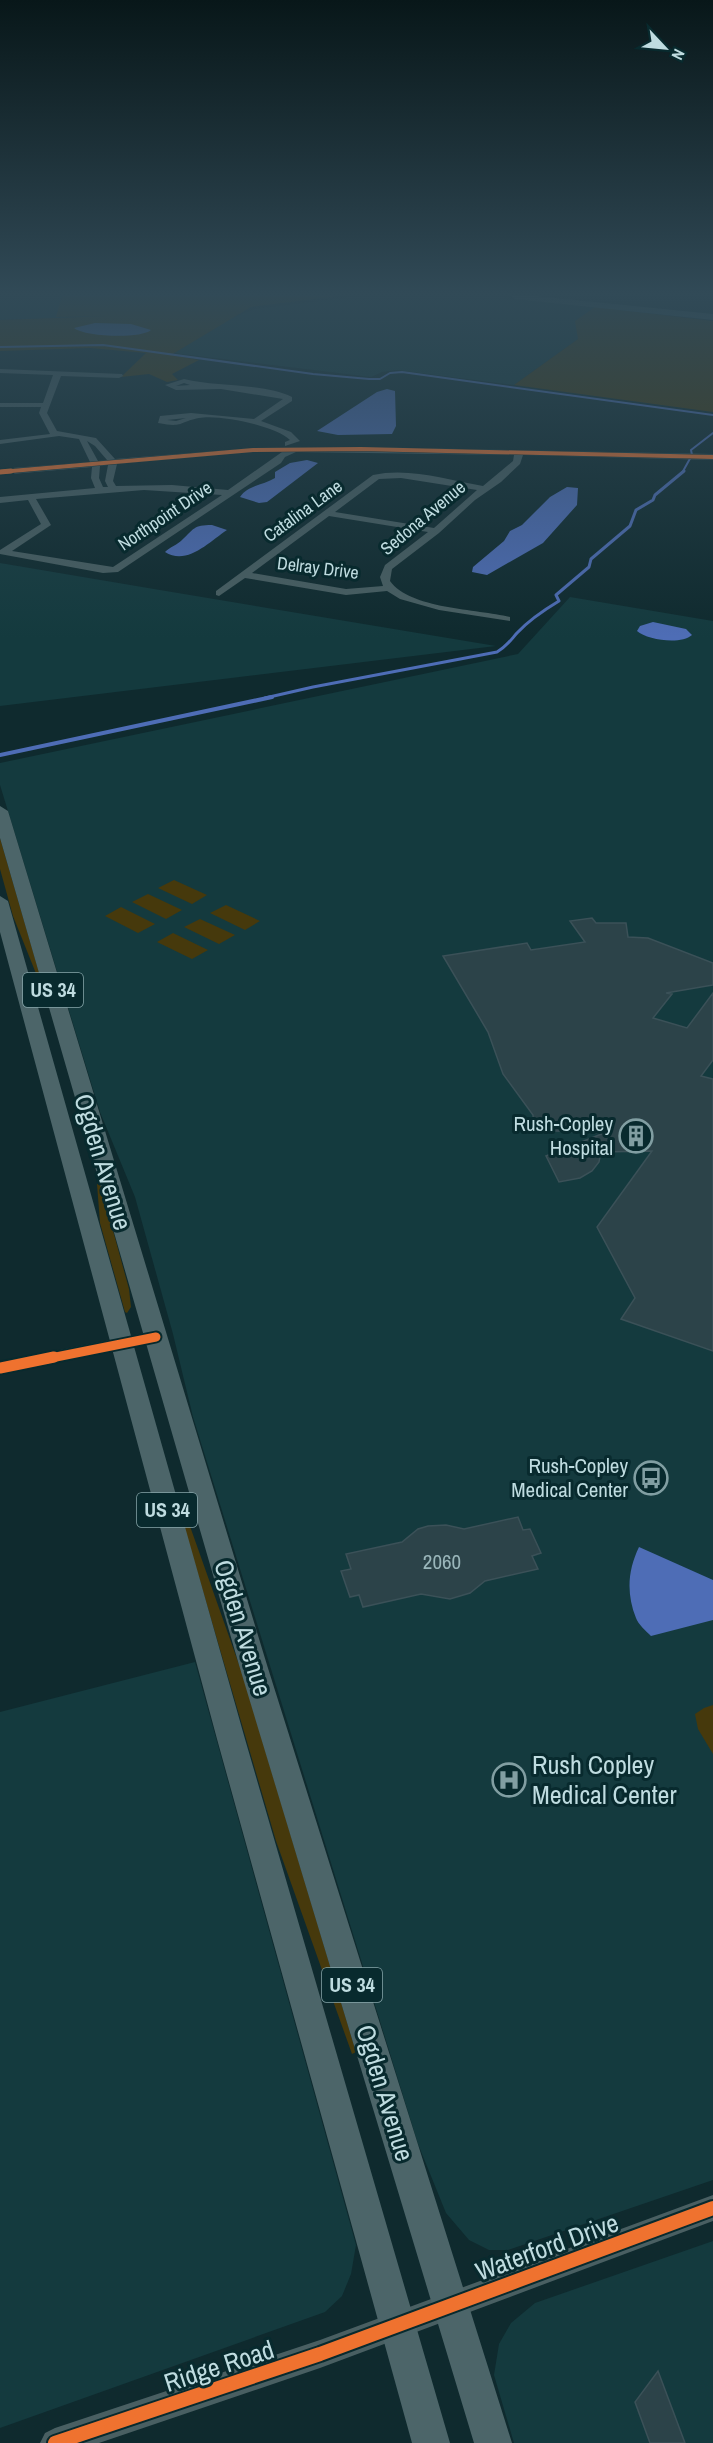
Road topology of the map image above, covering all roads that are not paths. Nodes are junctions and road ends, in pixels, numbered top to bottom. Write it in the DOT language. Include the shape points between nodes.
graph roads {
  1 [pos="44,410"];
  2 [pos="273,410"];
  3 [pos="197,416"];
  4 [pos="255,422"];
  5 [pos="58,434"];
  6 [pos="84,436"];
  7 [pos="0,442"];
  8 [pos="290,448"];
  9 [pos="253,450"];
  10 [pos="503,452"];
  11 [pos="519,453"];
  12 [pos="713,457"];
  13 [pos="111,459"];
  14 [pos="94,461"];
  15 [pos="278,461"];
  16 [pos="0,467"];
  17 [pos="506,471"];
  18 [pos="0,472"];
  19 [pos="113,489"];
  20 [pos="485,489"];
  21 [pos="100,490"];
  22 [pos="230,493"];
  23 [pos="31,497"];
  24 [pos="0,500"];
  25 [pos="327,513"];
  26 [pos="436,531"];
  27 [pos="244,575"];
  28 [pos="389,588"];
  29 [pos="219,593"];
  30 [pos="506,619"];
  31 [pos="0,811"];
  32 [pos="0,901"];
  33 [pos="156,1337"];
  34 [pos="121,1344"];
  35 [pos="0,1368"];
  36 [pos="713,2208"];
  37 [pos="451,2306"];
  38 [pos="396,2326"];
  39 [pos="55,2443"];
  40 [pos="431,2443"];
  41 [pos="493,2443"];
  1 -- 5 [label="street" via="45,419"];
  2 -- 4 [label="street"];
  3 -- 4 [label="street"];
  4 -- 8 [label="street" via="273,427 280,441"];
  5 -- 6 [label="street"];
  5 -- 7 [label="street"];
  6 -- 13 [label="street" via="97,440"];
  6 -- 14 [label="street"];
  8 -- 9 [label="street"];
  8 -- 10 [label="street"];
  8 -- 13 [label="street" via="223,447"];
  8 -- 15 [label="street, Northpoint Drive"];
  9 -- 13 [label="street"];
  9 -- 15 [label="street" via="273,454"];
  10 -- 11 [label="street"];
  10 -- 17 [label="street"];
  11 -- 12 [label="street"];
  11 -- 17 [label="street, Sedona Avenue" via="517,462"];
  13 -- 14 [label="street"];
  13 -- 19 [label="street" via="109,481"];
  14 -- 16 [label="street"];
  14 -- 18 [label="street"];
  14 -- 21 [label="street"];
  15 -- 22 [label="street, Northpoint Drive"];
  17 -- 20 [label="street, Sedona Avenue"];
  19 -- 21 [label="street"];
  19 -- 22 [label="street" via="175,486"];
  20 -- 25 [label="street, Catalina Lane" via="386,475 376,477"];
  20 -- 26 [label="street, Sedona Avenue"];
  21 -- 23 [label="street"];
  22 -- 23 [label="street, Northpoint Drive" via="115,570 3,552 46,525"];
  23 -- 24 [label="street"];
  25 -- 26 [label="street"];
  25 -- 27 [label="street, Catalina Lane"];
  26 -- 28 [label="street, Sedona Avenue" via="388,567 385,581"];
  27 -- 28 [label="street, Delray Drive" via="346,592"];
  27 -- 29 [label="street, Catalina Lane"];
  28 -- 30 [label="street, Sedona Avenue" via="424,604"];
  31 -- 33 [label="main road, Ogden Avenue / US 34"];
  32 -- 34 [label="main road, Ogden Avenue / US 34"];
  33 -- 34 [label="street"];
  33 -- 37 [label="main road, Ogden Avenue / US 34"];
  34 -- 35 [label="street"];
  34 -- 38 [label="main road, Ogden Avenue / US 34"];
  36 -- 37 [label="street, Waterford Drive"];
  37 -- 38 [label="street, Waterford Drive"];
  37 -- 41 [label="main road, Ogden Avenue / US 34"];
  38 -- 39 [label="street, Ridge Road"];
  38 -- 40 [label="main road, Ogden Avenue / US 34"];
}
